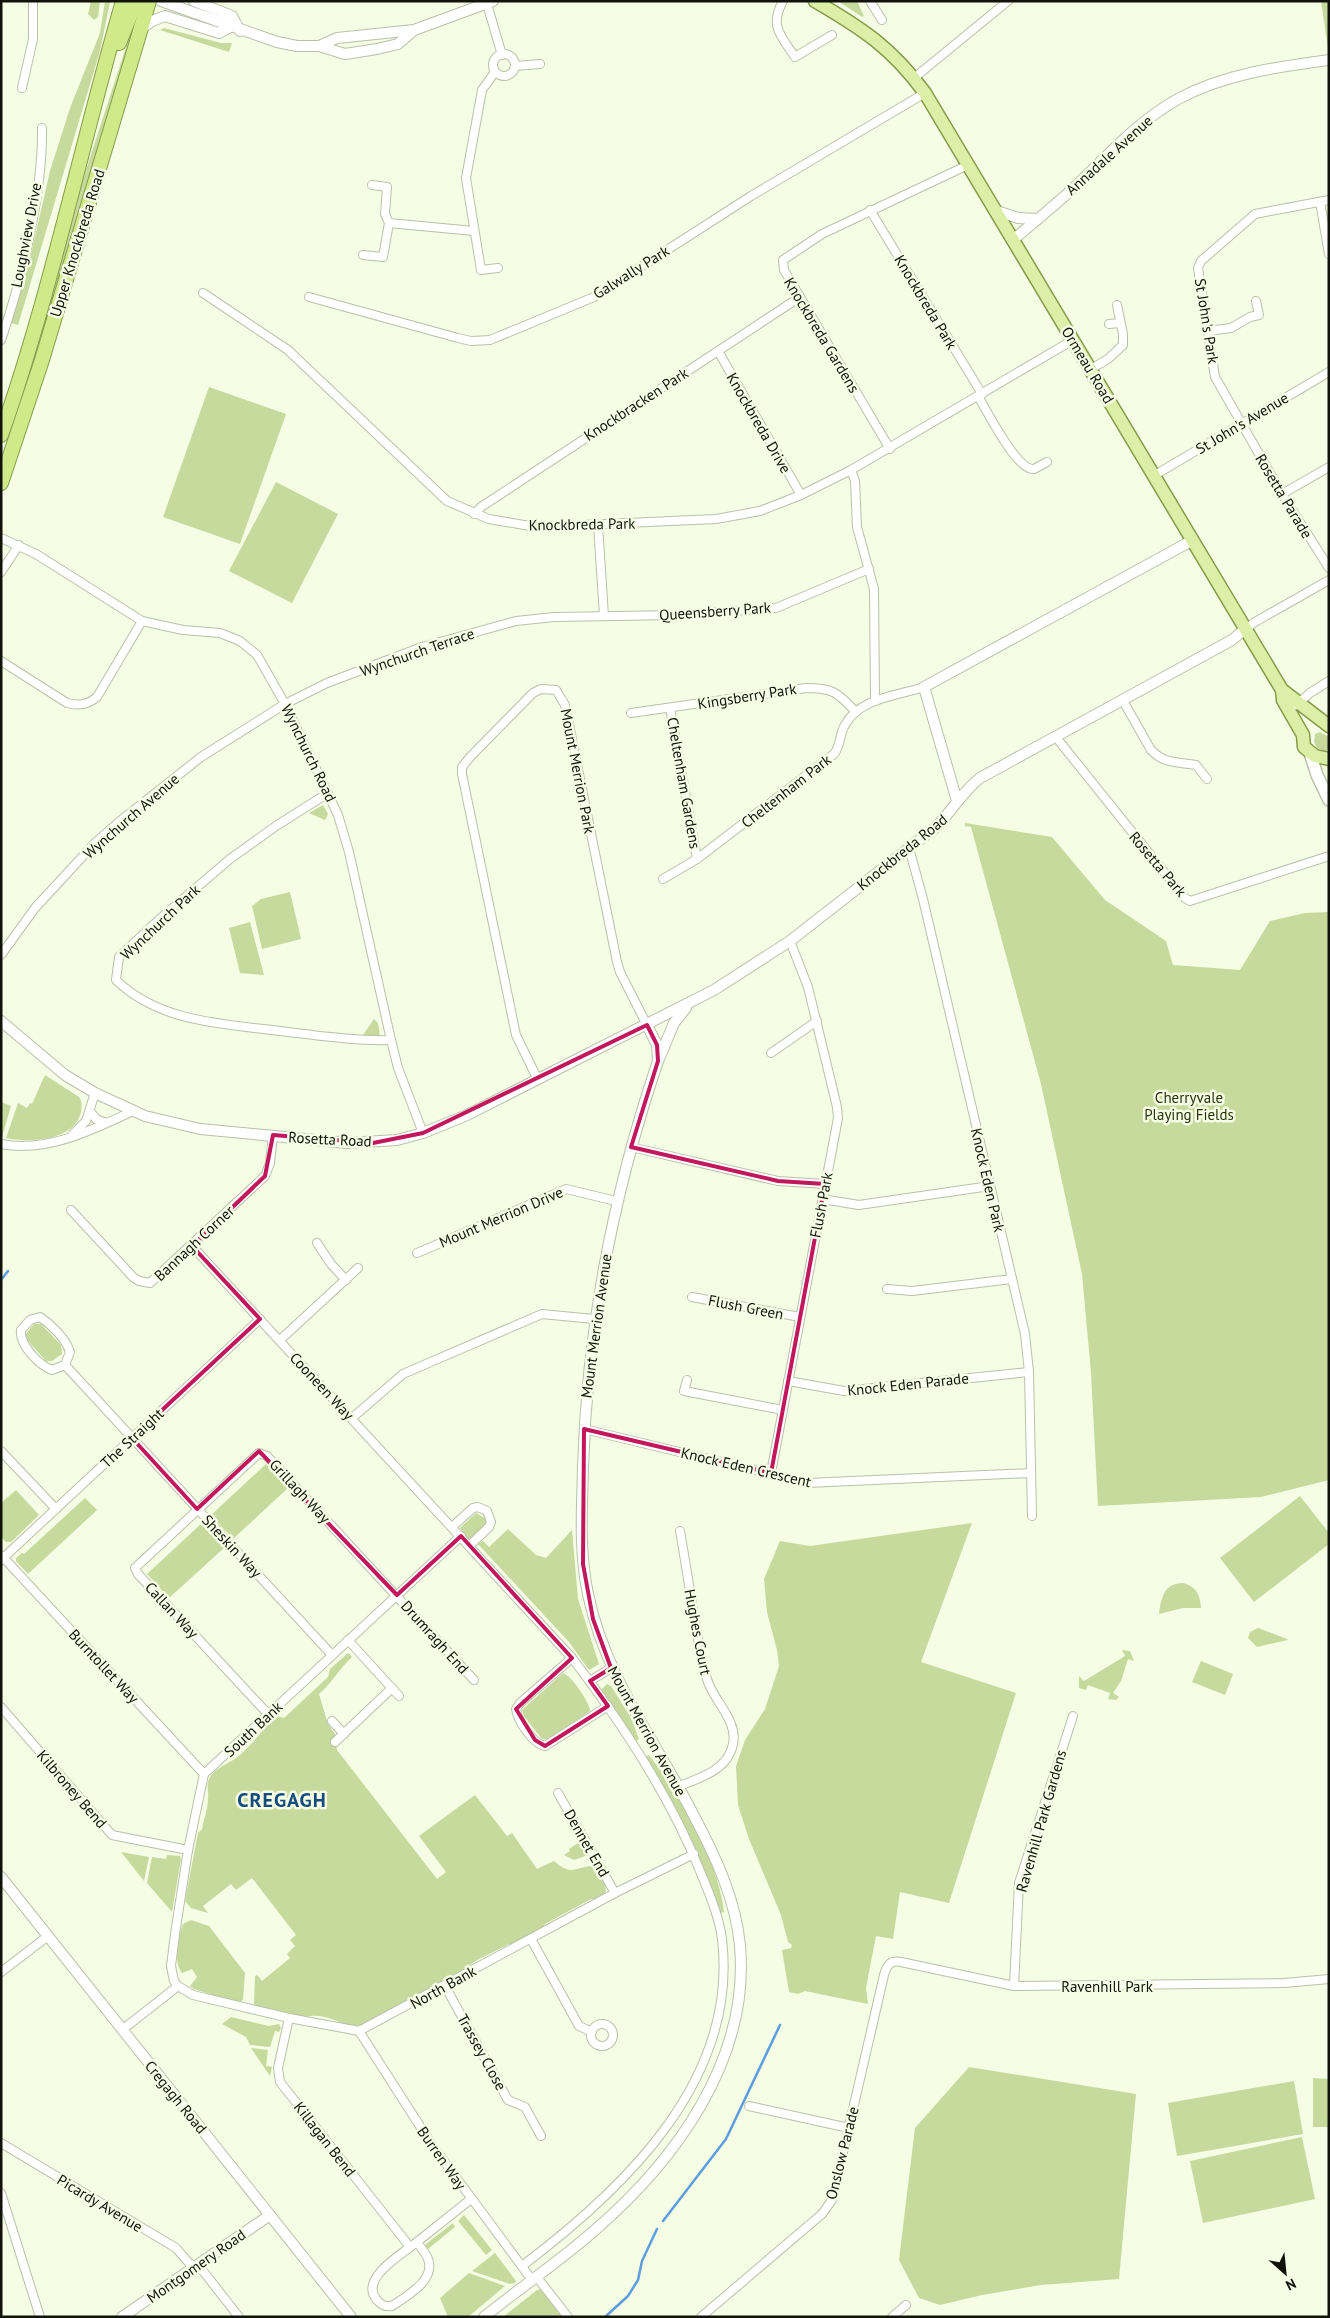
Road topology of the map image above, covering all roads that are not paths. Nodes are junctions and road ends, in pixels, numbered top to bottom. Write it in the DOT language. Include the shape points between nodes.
graph roads {
  1 [pos="34,1"];
  2 [pos="115,1"];
  3 [pos="123,1"];
  4 [pos="136,1"];
  5 [pos="149,1"];
  6 [pos="161,1"];
  7 [pos="194,1"];
  8 [pos="783,1"];
  9 [pos="815,1"];
  10 [pos="870,1"];
  11 [pos="1008,1"];
  12 [pos="490,2"];
  13 [pos="882,20"];
  14 [pos="230,27"];
  15 [pos="141,29"];
  16 [pos="414,30"];
  17 [pos="240,31"];
  18 [pos="114,32"];
  19 [pos="832,35"];
  20 [pos="319,46"];
  21 [pos="502,55"];
  22 [pos="1329,60"];
  23 [pos="540,64"];
  24 [pos="515,66"];
  25 [pos="495,72"];
  26 [pos="914,78"];
  27 [pos="22,88"];
  28 [pos="925,93"];
  29 [pos="98,94"];
  30 [pos="42,128"];
  31 [pos="968,165"];
  32 [pos="372,186"];
  33 [pos="1329,200"];
  34 [pos="1320,202"];
  35 [pos="870,210"];
  36 [pos="994,210"];
  37 [pos="1038,219"];
  38 [pos="389,223"];
  39 [pos="474,232"];
  40 [pos="1013,240"];
  41 [pos="1329,254"];
  42 [pos="363,255"];
  43 [pos="498,268"];
  44 [pos="203,293"];
  45 [pos="309,297"];
  46 [pos="800,297"];
  47 [pos="1256,301"];
  48 [pos="1117,306"];
  49 [pos="1120,322"];
  50 [pos="1109,324"];
  51 [pos="1208,331"];
  52 [pos="1,340"];
  53 [pos="1073,340"];
  54 [pos="718,351"];
  55 [pos="1091,369"];
  56 [pos="1329,372"];
  57 [pos="980,395"];
  58 [pos="1241,423"];
  59 [pos="1,435"];
  60 [pos="890,449"];
  61 [pos="1047,462"];
  62 [pos="1329,467"];
  63 [pos="851,470"];
  64 [pos="1155,474"];
  65 [pos="1,483"];
  66 [pos="1282,494"];
  67 [pos="801,495"];
  68 [pos="474,514"];
  69 [pos="598,525"];
  70 [pos="1,538"];
  71 [pos="1193,540"];
  72 [pos="19,545"];
  73 [pos="1329,568"];
  74 [pos="870,569"];
  75 [pos="1,572"];
  76 [pos="1329,580"];
  77 [pos="604,616"];
  78 [pos="554,617"];
  79 [pos="142,621"];
  80 [pos="1245,629"];
  81 [pos="1,661"];
  82 [pos="1329,681"];
  83 [pos="924,687"];
  84 [pos="1282,690"];
  85 [pos="1122,699"];
  86 [pos="875,700"];
  87 [pos="1299,703"];
  88 [pos="285,704"];
  89 [pos="670,708"];
  90 [pos="856,712"];
  91 [pos="631,713"];
  92 [pos="1325,724"];
  93 [pos="1300,729"];
  94 [pos="1055,736"];
  95 [pos="1310,753"];
  96 [pos="1329,759"];
  97 [pos="1207,778"];
  98 [pos="328,793"];
  99 [pos="1329,800"];
  100 [pos="957,801"];
  101 [pos="909,848"];
  102 [pos="1329,856"];
  103 [pos="698,859"];
  104 [pos="663,880"];
  105 [pos="790,940"];
  106 [pos="1,955"];
  107 [pos="690,1004"];
  108 [pos="1,1021"];
  109 [pos="817,1021"];
  110 [pos="647,1025"];
  111 [pos="391,1040"];
  112 [pos="771,1053"];
  113 [pos="658,1061"];
  114 [pos="538,1080"];
  115 [pos="95,1093"];
  116 [pos="90,1111"];
  117 [pos="132,1111"];
  118 [pos="106,1123"];
  119 [pos="423,1133"];
  120 [pos="273,1135"];
  121 [pos="69,1137"];
  122 [pos="1,1144"];
  123 [pos="631,1147"];
  124 [pos="824,1184"];
  125 [pos="990,1186"];
  126 [pos="822,1199"];
  127 [pos="616,1201"];
  128 [pos="71,1210"];
  129 [pos="318,1242"];
  130 [pos="192,1246"];
  131 [pos="417,1253"];
  132 [pos="358,1268"];
  133 [pos="1012,1279"];
  134 [pos="346,1280"];
  135 [pos="887,1289"];
  136 [pos="692,1297"];
  137 [pos="800,1317"];
  138 [pos="260,1319"];
  139 [pos="594,1319"];
  140 [pos="280,1340"];
  141 [pos="65,1365"];
  142 [pos="1029,1372"];
  143 [pos="687,1380"];
  144 [pos="788,1381"];
  145 [pos="783,1410"];
  146 [pos="352,1418"];
  147 [pos="584,1429"];
  148 [pos="132,1438"];
  149 [pos="1,1451"];
  150 [pos="771,1473"];
  151 [pos="1031,1473"];
  152 [pos="56,1509"];
  153 [pos="197,1509"];
  154 [pos="1032,1516"];
  155 [pos="452,1527"];
  156 [pos="680,1531"];
  157 [pos="461,1536"];
  158 [pos="470,1546"];
  159 [pos="2,1558"];
  160 [pos="397,1595"];
  161 [pos="348,1640"];
  162 [pos="332,1655"];
  163 [pos="572,1658"];
  164 [pos="611,1668"];
  165 [pos="474,1680"];
  166 [pos="590,1681"];
  167 [pos="392,1688"];
  168 [pos="399,1696"];
  169 [pos="1,1706"];
  170 [pos="608,1706"];
  171 [pos="268,1714"];
  172 [pos="1073,1716"];
  173 [pos="332,1721"];
  174 [pos="344,1734"];
  175 [pos="335,1742"];
  176 [pos="204,1774"];
  177 [pos="679,1786"];
  178 [pos="558,1794"];
  179 [pos="188,1850"];
  180 [pos="694,1854"];
  181 [pos="1,1877"];
  182 [pos="615,1893"];
  183 [pos="48,1936"];
  184 [pos="531,1939"];
  185 [pos="888,1964"];
  186 [pos="1,1972"];
  187 [pos="1329,1979"];
  188 [pos="178,1986"];
  189 [pos="445,1986"];
  190 [pos="1014,1986"];
  191 [pos="289,2018"];
  192 [pos="122,2030"];
  193 [pos="358,2031"];
  194 [pos="592,2032"];
  195 [pos="749,2106"];
  196 [pos="849,2128"];
  197 [pos="541,2136"];
  198 [pos="1,2142"];
  199 [pos="1,2193"];
  200 [pos="470,2199"];
  201 [pos="270,2215"];
  202 [pos="413,2245"];
  203 [pos="196,2266"];
  204 [pos="522,2266"];
  205 [pos="534,2278"];
  206 [pos="906,2305"];
  207 [pos="40,2317"];
  208 [pos="122,2317"];
  209 [pos="239,2317"];
  210 [pos="351,2317"];
  211 [pos="484,2317"];
  212 [pos="568,2317"];
  213 [pos="701,2317"];
  214 [pos="892,2317"];
  1 -- 27 [label="street" via="33,40"];
  2 -- 18 [label="street"];
  3 -- 18 [label="highway, Upper Knockbreda Road"];
  4 -- 29 [label="highway"];
  5 -- 15 [label="highway, Upper Knockbreda Road"];
  6 -- 14 [label="street"];
  7 -- 17 [label="street" via="232,16"];
  8 -- 19 [label="street" via="776,17 777,28 795,57"];
  9 -- 26 [label="main road, Ormeau Road" via="885,46"];
  10 -- 13 [label="street"];
  11 -- 26 [label="street"];
  12 -- 16 [label="street"];
  12 -- 21 [label="street"];
  14 -- 15 [label="street" via="219,33 165,16"];
  14 -- 17 [label="street"];
  15 -- 65 [label="highway, Upper Knockbreda Road" via="40,370"];
  16 -- 20 [label="street" via="337,38"];
  16 -- 20 [label="street" via="398,44 356,52 339,54"];
  17 -- 20 [label="street" via="297,46"];
  18 -- 29 [label="highway, Upper Knockbreda Road"];
  21 -- 24 [label="street" via="511,57"];
  21 -- 25 [label="street" via="494,61"];
  22 -- 37 [label="street, Annadale Avenue" via="1251,73 1179,98 1129,133"];
  23 -- 24 [label="street"];
  24 -- 25 [label="street" via="507,76"];
  25 -- 39 [label="street" via="482,90 467,168"];
  26 -- 28 [label="main road, Ormeau Road"];
  28 -- 31 [label="main road, Ormeau Road"];
  28 -- 45 [label="street, Galwally Park" via="751,196 617,284 569,309 490,340 458,338"];
  29 -- 59 [label="highway, Upper Knockbreda Road"];
  30 -- 52 [label="street, Loughview Drive" via="29,235"];
  31 -- 35 [label="street"];
  31 -- 36 [label="main road, Ormeau Road"];
  32 -- 38 [label="street" via="387,187 384,214"];
  33 -- 34 [label="street, St John's Park"];
  34 -- 41 [label="street"];
  34 -- 51 [label="street, St John's Park" via="1255,214 1201,261 1198,268"];
  35 -- 46 [label="street, Knockbreda Gardens" via="822,234 783,260 784,270"];
  35 -- 57 [label="street, Knockbreda Park"];
  36 -- 37 [label="street" via="1018,218"];
  36 -- 40 [label="main road, Ormeau Road"];
  37 -- 40 [label="street, Annadale Avenue"];
  38 -- 39 [label="street"];
  38 -- 42 [label="street" via="383,257"];
  39 -- 43 [label="street" via="481,270"];
  40 -- 53 [label="main road, Ormeau Road"];
  44 -- 68 [label="street, Knockbreda Park" via="288,350 431,487 447,501"];
  46 -- 54 [label="street, Knockbracken Park"];
  46 -- 60 [label="street, Knockbreda Gardens"];
  47 -- 51 [label="street" via="1259,315 1231,328"];
  48 -- 49 [label="street"];
  49 -- 50 [label="street"];
  49 -- 55 [label="street" via="1123,345"];
  51 -- 58 [label="street, St John's Park" via="1215,377"];
  53 -- 55 [label="main road, Ormeau Road"];
  53 -- 57 [label="street, Knockbreda Park"];
  54 -- 67 [label="street, Knockbreda Drive"];
  54 -- 68 [label="street, Knockbracken Park" via="481,506"];
  55 -- 64 [label="main road, Ormeau Road"];
  56 -- 58 [label="street, St John's Avenue"];
  57 -- 60 [label="street, Knockbreda Park"];
  57 -- 61 [label="street" via="1007,445 1026,467 1034,469"];
  58 -- 64 [label="street, St John's Avenue"];
  58 -- 66 [label="street, Rosetta Parade"];
  60 -- 63 [label="street, Knockbreda Park"];
  62 -- 66 [label="street"];
  63 -- 67 [label="street, Knockbreda Park"];
  63 -- 74 [label="street" via="855,481 858,526"];
  64 -- 71 [label="main road, Ormeau Road"];
  66 -- 73 [label="street, Rosetta Parade"];
  67 -- 69 [label="street, Knockbreda Park" via="760,511 716,519"];
  68 -- 69 [label="street, Knockbreda Park" via="504,523 536,527"];
  69 -- 77 [label="street"];
  70 -- 72 [label="street, Wynchurch Road"];
  71 -- 80 [label="main road, Ormeau Road"];
  71 -- 83 [label="street"];
  72 -- 75 [label="street"];
  72 -- 79 [label="street, Wynchurch Road"];
  74 -- 77 [label="street, Queensberry Park" via="776,608"];
  74 -- 86 [label="street" via="874,589"];
  76 -- 80 [label="street"];
  77 -- 78 [label="street, Queensberry Park"];
  78 -- 88 [label="street, Wynchurch Terrace" via="516,621 422,647 327,683"];
  79 -- 81 [label="street" via="97,697 89,703 77,706 67,703"];
  79 -- 88 [label="street, Wynchurch Road" via="183,630 220,633 240,641 257,655"];
  80 -- 84 [label="main road, Ormeau Road"];
  80 -- 85 [label="street" via="1232,640"];
  82 -- 87 [label="street"];
  83 -- 86 [label="street, Cheltenham Park"];
  83 -- 100 [label="street, Knockbreda Road"];
  84 -- 87 [label="main road, Ormeau Road"];
  84 -- 93 [label="main road, Ormeau Road" via="1283,700"];
  85 -- 94 [label="street"];
  85 -- 97 [label="street" via="1157,757 1196,766"];
  86 -- 90 [label="street, Cheltenham Park"];
  87 -- 92 [label="main road, Ormeau Road"];
  87 -- 93 [label="street" via="1294,707"];
  88 -- 98 [label="street, Wynchurch Road"];
  88 -- 106 [label="street, Wynchurch Avenue" via="202,757 96,842 35,908"];
  89 -- 90 [label="street, Kingsberry Park" via="820,688 835,691"];
  89 -- 91 [label="street, Kingsberry Park"];
  89 -- 103 [label="street, Cheltenham Gardens"];
  90 -- 103 [label="street, Cheltenham Park" via="843,727 834,754"];
  92 -- 93 [label="main road"];
  93 -- 95 [label="main road, Ormeau Road" via="1304,747"];
  94 -- 100 [label="street" via="980,778"];
  94 -- 102 [label="street, Rosetta Park" via="1190,901"];
  95 -- 96 [label="main road"];
  95 -- 99 [label="main road"];
  98 -- 111 [label="street, Wynchurch Road" via="349,852"];
  98 -- 111 [label="street, Wynchurch Park" via="230,859 162,917 119,957 116,980 140,1000 187,1017 319,1036"];
  100 -- 101 [label="street, Knockbreda Road" via="936,827"];
  101 -- 105 [label="street, Knockbreda Road"];
  101 -- 125 [label="street, Knock Eden Park"];
  103 -- 104 [label="street, Cheltenham Park"];
  105 -- 107 [label="street, Knockbreda Road"];
  105 -- 109 [label="street, Flush Park"];
  107 -- 110 [label="street, Rosetta Road"];
  107 -- 113 [label="street" via="674,1023"];
  108 -- 115 [label="street, Rosetta Road" via="44,1059"];
  109 -- 112 [label="street"];
  109 -- 124 [label="street, Flush Park" via="838,1118"];
  110 -- 113 [label="street, Mount Merrion Avenue" via="657,1045"];
  110 -- 114 [label="street, Rosetta Road"];
  110 -- 114 [label="street, Mount Merrion Park" via="617,962 565,704 556,690 541,689 533,693 462,767 516,1034"];
  111 -- 119 [label="street, Wynchurch Road"];
  113 -- 123 [label="street, Mount Merrion Avenue"];
  114 -- 119 [label="street, Rosetta Road"];
  115 -- 116 [label="street"];
  115 -- 117 [label="street, Rosetta Road"];
  116 -- 118 [label="street" via="96,1119"];
  116 -- 121 [label="street" via="79,1129"];
  117 -- 118 [label="street"];
  117 -- 120 [label="street, Rosetta Road" via="178,1125"];
  118 -- 121 [label="street"];
  119 -- 120 [label="street, Rosetta Road" via="373,1143"];
  120 -- 130 [label="street, Bannagh Corner" via="265,1176"];
  121 -- 122 [label="street" via="27,1146"];
  123 -- 124 [label="street" via="778,1181"];
  123 -- 127 [label="street, Mount Merrion Avenue"];
  124 -- 126 [label="street, Flush Park"];
  125 -- 126 [label="street" via="859,1205"];
  125 -- 133 [label="street, Knock Eden Park"];
  126 -- 137 [label="street, Flush Park"];
  127 -- 131 [label="street, Mount Merrion Drive" via="566,1189"];
  127 -- 139 [label="street, Mount Merrion Avenue"];
  128 -- 130 [label="street, Bannagh Corner" via="133,1277 144,1283 156,1279"];
  129 -- 134 [label="street" via="331,1264"];
  130 -- 138 [label="street, Cooneen Way"];
  132 -- 134 [label="street"];
  133 -- 135 [label="street" via="912,1291"];
  133 -- 142 [label="street, Knock Eden Park" via="1025,1334"];
  134 -- 140 [label="street"];
  136 -- 137 [label="street, Flush Green"];
  137 -- 144 [label="street, Flush Park"];
  138 -- 140 [label="street, Cooneen Way"];
  138 -- 148 [label="street, The Straight"];
  139 -- 146 [label="street" via="542,1314 403,1374"];
  139 -- 147 [label="street, Mount Merrion Avenue"];
  140 -- 146 [label="street, Cooneen Way"];
  141 -- 141 [label="street" via="52,1370 45,1367 21,1340 21,1330 30,1320 40,1317 68,1345 70,1352"];
  141 -- 148 [label="street, Sheskin Way"];
  142 -- 144 [label="street, Knock Eden Parade" via="844,1391"];
  142 -- 151 [label="street, Knock Eden Park"];
  143 -- 145 [label="street" via="684,1391"];
  144 -- 145 [label="street, Flush Park"];
  145 -- 150 [label="street, Flush Park"];
  146 -- 155 [label="street, Cooneen Way"];
  147 -- 150 [label="street, Knock Eden Crescent"];
  147 -- 164 [label="street, Mount Merrion Avenue" via="583,1564 594,1619"];
  148 -- 152 [label="street, The Straight"];
  148 -- 153 [label="street, Sheskin Way"];
  149 -- 152 [label="street"];
  150 -- 151 [label="street, Knock Eden Crescent" via="820,1484"];
  151 -- 154 [label="street, Knock Eden Park"];
  152 -- 159 [label="street, The Straight"];
  153 -- 160 [label="street, Grillagh Way" via="255,1455 263,1453"];
  153 -- 162 [label="street, Sheskin Way"];
  153 -- 171 [label="street, Callan Way" via="137,1564 136,1571"];
  155 -- 157 [label="street, Cooneen Way"];
  155 -- 158 [label="street" via="473,1508 487,1511 491,1522 489,1527"];
  156 -- 177 [label="street, Hughes Court" via="704,1669 713,1694 731,1722 734,1736 733,1746 723,1764 713,1772"];
  157 -- 158 [label="street, Cooneen Way"];
  157 -- 160 [label="street, South Bank"];
  158 -- 163 [label="street, Cooneen Way"];
  159 -- 176 [label="street, Burntollet Way"];
  160 -- 161 [label="street, South Bank"];
  160 -- 165 [label="street, Drumragh End"];
  161 -- 162 [label="street, South Bank"];
  161 -- 167 [label="street"];
  162 -- 171 [label="street, South Bank"];
  163 -- 166 [label="street, Cooneen Way"];
  163 -- 170 [label="street" via="516,1709 517,1716 535,1740 545,1746"];
  164 -- 166 [label="street"];
  164 -- 177 [label="street, Mount Merrion Avenue"];
  166 -- 170 [label="street, Mount Merrion Avenue"];
  167 -- 168 [label="street"];
  167 -- 174 [label="street"];
  169 -- 179 [label="street, Kilbroney Bend" via="112,1835"];
  170 -- 180 [label="street, Mount Merrion Avenue" via="653,1778"];
  171 -- 176 [label="street, South Bank"];
  172 -- 190 [label="street, Ravenhill Park Gardens" via="1019,1883"];
  173 -- 174 [label="street"];
  174 -- 175 [label="street"];
  176 -- 179 [label="street"];
  177 -- 205 [label="street, Mount Merrion Avenue" via="723,1879 737,1926 740,1984 729,2042 703,2102 667,2155 614,2213"];
  178 -- 182 [label="street, Dennet End"];
  179 -- 188 [label="street" via="171,1966"];
  180 -- 182 [label="street, North Bank"];
  180 -- 204 [label="street, Mount Merrion Avenue" via="717,1915 722,1939 718,2018 704,2060 673,2118 641,2159 580,2220"];
  181 -- 183 [label="street, Cregagh Road"];
  182 -- 184 [label="street, North Bank"];
  183 -- 186 [label="street"];
  183 -- 192 [label="street, Cregagh Road"];
  184 -- 189 [label="street, North Bank"];
  184 -- 194 [label="street" via="579,2026"];
  185 -- 190 [label="street, Ravenhill Park" via="896,1961"];
  185 -- 196 [label="street, Onslow Parade"];
  187 -- 190 [label="street, Ravenhill Park" via="1284,1983"];
  188 -- 191 [label="street" via="193,1996"];
  188 -- 192 [label="street"];
  189 -- 193 [label="street, North Bank"];
  189 -- 197 [label="street, Trassey Close" via="508,2100 525,2108"];
  191 -- 193 [label="street"];
  191 -- 202 [label="street, Killagan Bend" via="278,2068 280,2082"];
  192 -- 201 [label="street, Cregagh Road"];
  193 -- 200 [label="street, Burren Way"];
  195 -- 196 [label="street"];
  196 -- 213 [label="street, Onslow Parade" via="828,2207"];
  198 -- 203 [label="street, Picardy Avenue" via="176,2248"];
  199 -- 207 [label="street"];
  200 -- 202 [label="street"];
  200 -- 204 [label="street, Burren Way"];
  201 -- 203 [label="street, Montgomery Road"];
  201 -- 210 [label="street, Cregagh Road"];
  202 -- 202 [label="street, Killagan Bend" via="373,2281 372,2294 386,2307 392,2306 424,2281 428,2257"];
  203 -- 208 [label="street, Montgomery Road"];
  203 -- 209 [label="street, Picardy Avenue"];
  204 -- 205 [label="street, Burren Way"];
  205 -- 211 [label="street, Mount Merrion Avenue"];
  205 -- 212 [label="street"];
  206 -- 214 [label="street"];
}
